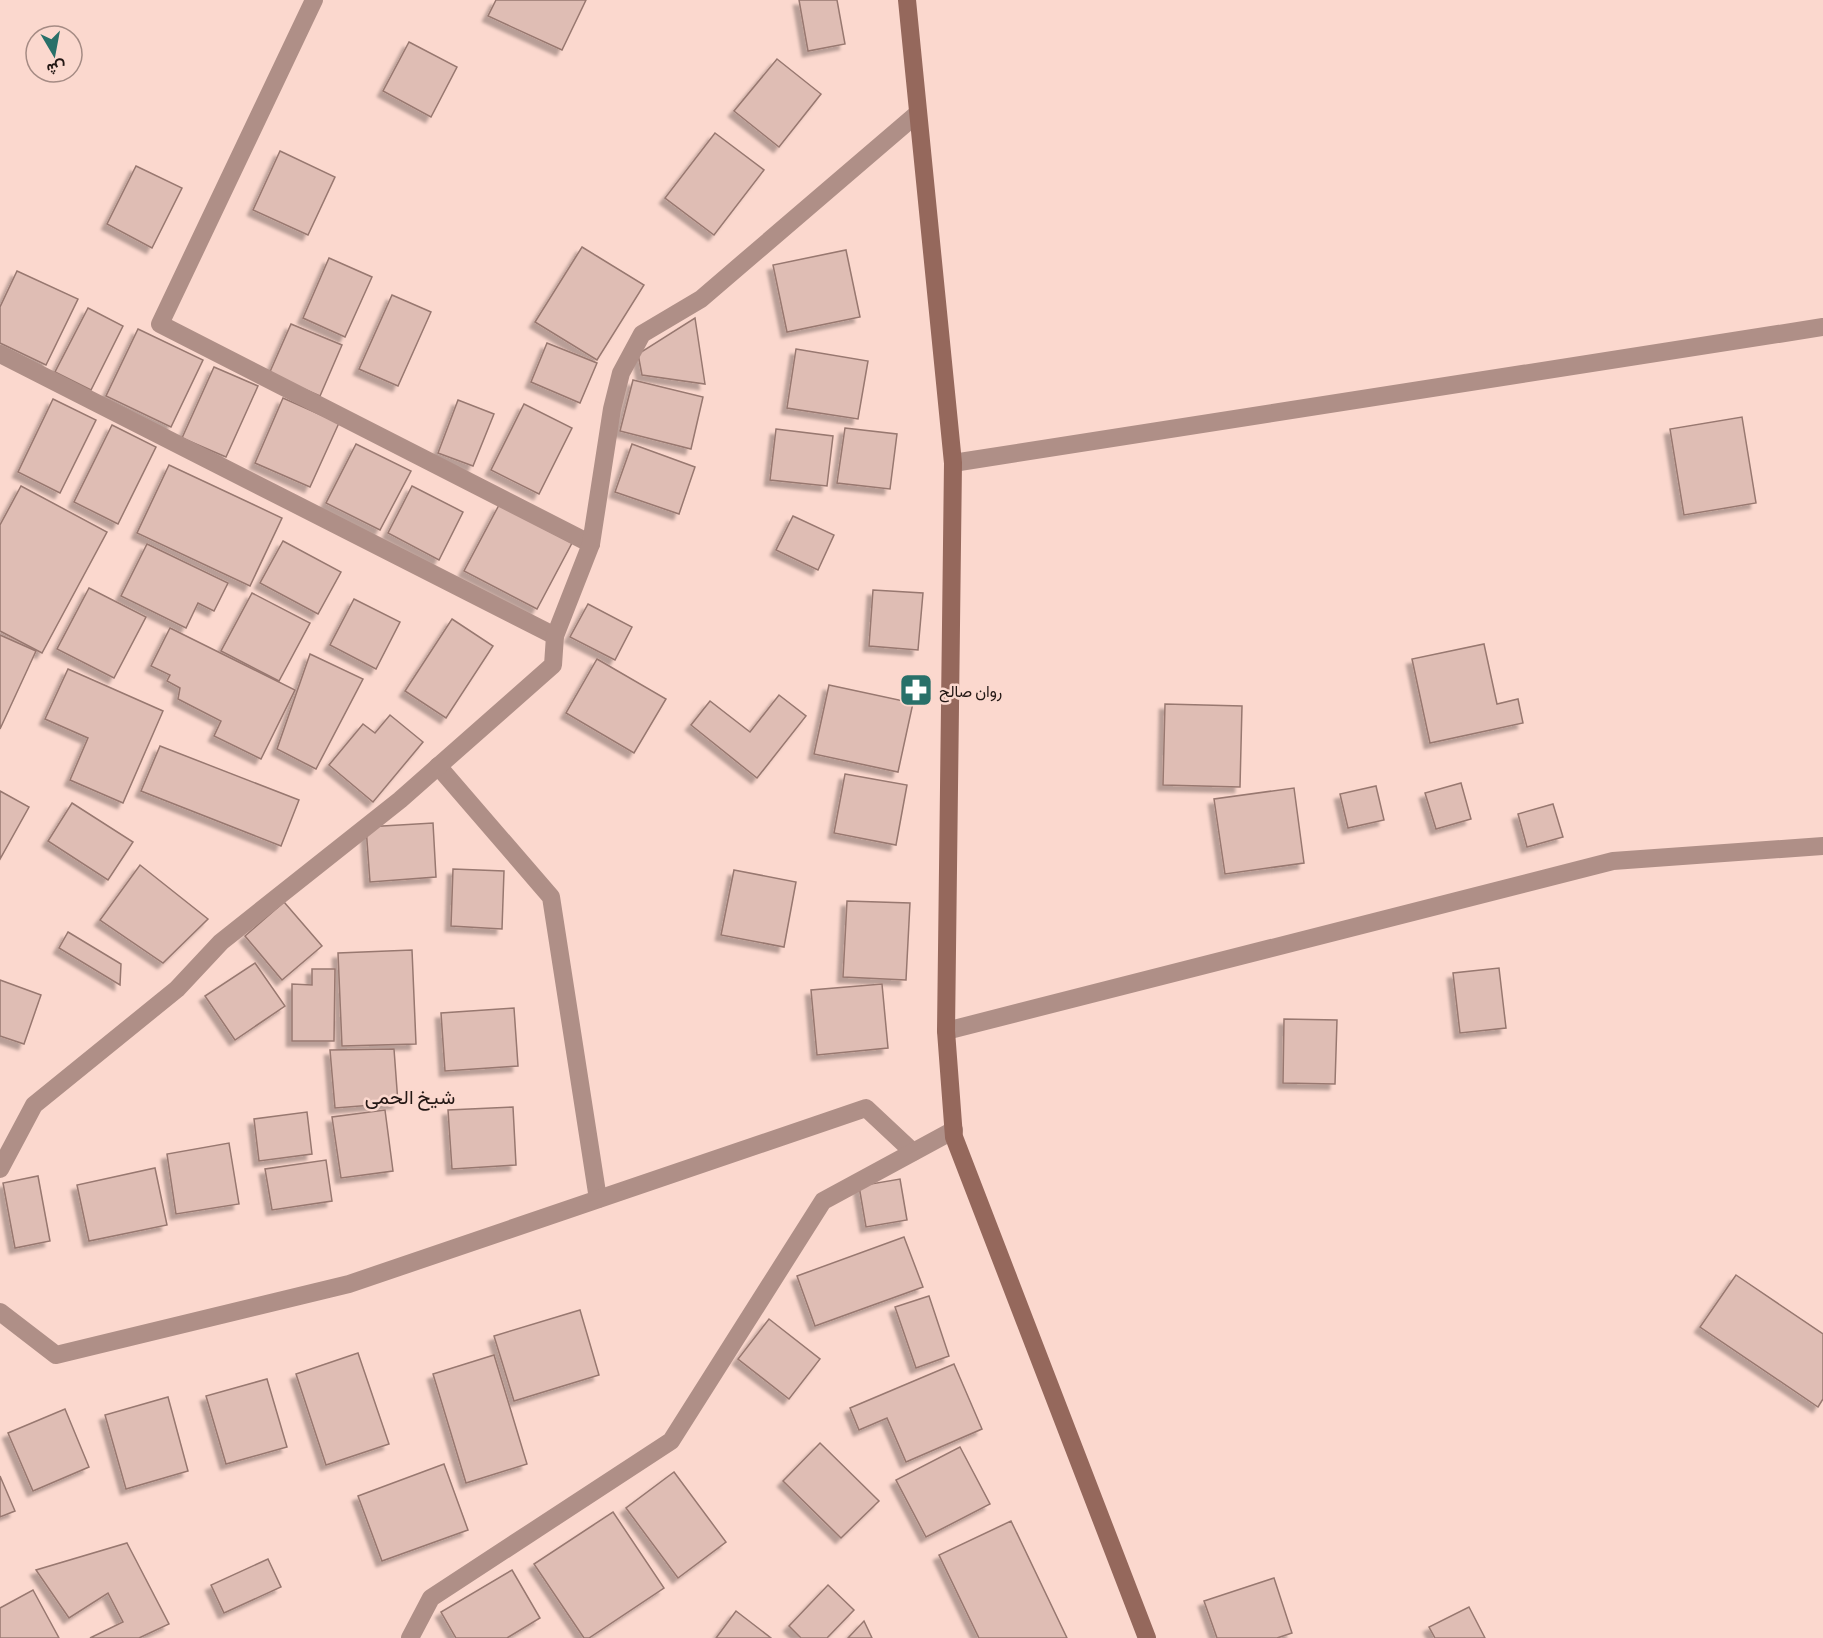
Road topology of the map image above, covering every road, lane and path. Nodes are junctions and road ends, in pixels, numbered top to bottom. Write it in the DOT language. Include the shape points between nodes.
graph roads {
  1 [pos="314,0"];
  2 [pos="907,0"];
  3 [pos="918,112"];
  4 [pos="1823,327"];
  5 [pos="0,354"];
  6 [pos="953,463"];
  7 [pos="591,544"];
  8 [pos="555,636"];
  9 [pos="438,766"];
  10 [pos="1823,846"];
  11 [pos="946,1031"];
  12 [pos="954,1130"];
  13 [pos="913,1152"];
  14 [pos="0,1169"];
  15 [pos="598,1199"];
  16 [pos="0,1312"];
  17 [pos="410,1638"];
  18 [pos="1147,1638"];
  1 -- 7 [label="street" via="160,324"];
  2 -- 3 [label="street"];
  3 -- 6 [label="street"];
  3 -- 7 [label="street" via="701,299 642,334 621,373 612,409"];
  4 -- 6 [label="street"];
  5 -- 8 [label="street"];
  6 -- 11 [label="street"];
  7 -- 8 [label="street"];
  8 -- 9 [label="street" via="553,665"];
  9 -- 14 [label="street" via="221,942 177,989 34,1105"];
  9 -- 15 [label="street" via="551,897"];
  10 -- 11 [label="street" via="1613,861"];
  11 -- 12 [label="street"];
  12 -- 13 [label="street"];
  12 -- 18 [label="street"];
  13 -- 15 [label="street" via="866,1108"];
  13 -- 17 [label="street" via="823,1201 671,1441 431,1599"];
  15 -- 16 [label="street" via="349,1284 56,1355"];
}
